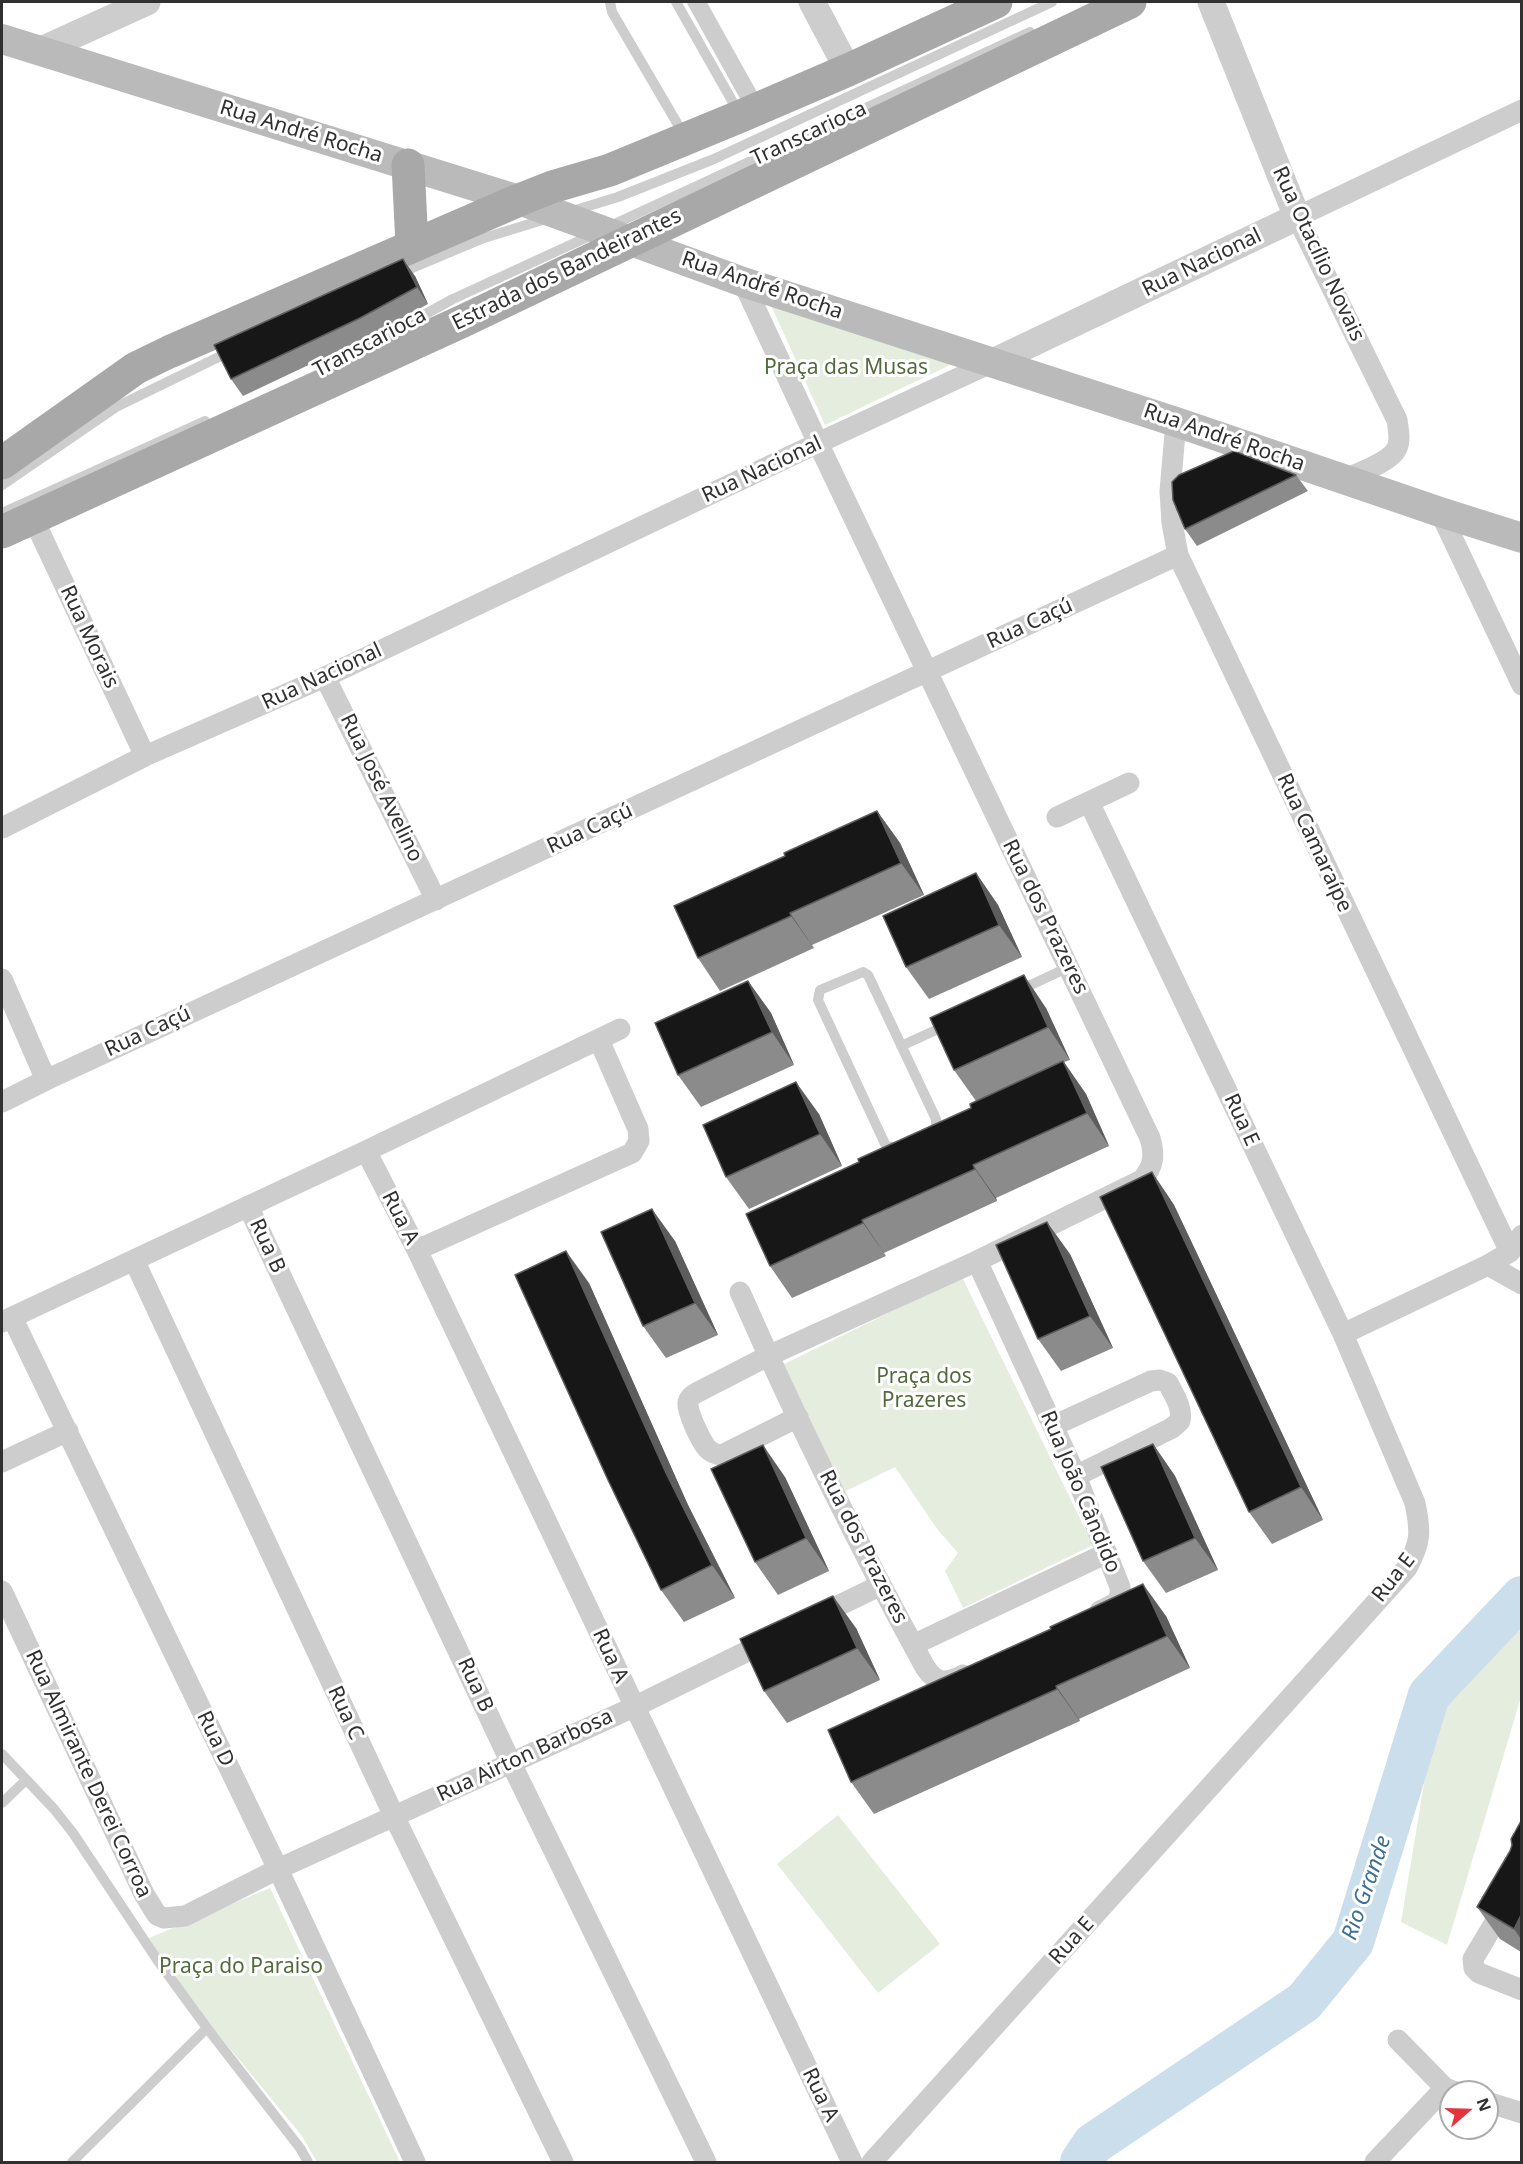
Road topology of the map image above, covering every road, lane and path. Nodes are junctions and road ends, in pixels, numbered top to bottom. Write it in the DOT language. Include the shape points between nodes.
graph roads {
  1 [pos="147,2"];
  2 [pos="610,2"];
  3 [pos="676,2"];
  4 [pos="692,2"];
  5 [pos="701,2"];
  6 [pos="813,2"];
  7 [pos="996,2"];
  8 [pos="1052,2"];
  9 [pos="1130,2"];
  10 [pos="1211,2"];
  11 [pos="1042,26"];
  12 [pos="2,39"];
  13 [pos="39,51"];
  14 [pos="848,70"];
  15 [pos="1521,110"];
  16 [pos="751,112"];
  17 [pos="686,138"];
  18 [pos="408,165"];
  19 [pos="519,200"];
  20 [pos="561,214"];
  21 [pos="1297,217"];
  22 [pos="617,235"];
  23 [pos="412,245"];
  24 [pos="383,281"];
  25 [pos="743,282"];
  26 [pos="246,345"];
  27 [pos="338,362"];
  28 [pos="993,362"];
  29 [pos="218,416"];
  30 [pos="1176,422"];
  31 [pos="818,443"];
  32 [pos="2,463"];
  33 [pos="1345,479"];
  34 [pos="2,485"];
  35 [pos="1440,512"];
  36 [pos="17,515"];
  37 [pos="2,532"];
  38 [pos="1521,538"];
  39 [pos="1178,555"];
  40 [pos="927,672"];
  41 [pos="325,677"];
  42 [pos="1521,685"];
  43 [pos="145,756"];
  44 [pos="1129,783"];
  45 [pos="1089,802"];
  46 [pos="1057,817"];
  47 [pos="2,828"];
  48 [pos="436,900"];
  49 [pos="1069,967"];
  50 [pos="2,979"];
  51 [pos="1006,997"];
  52 [pos="954,1021"];
  53 [pos="620,1029"];
  54 [pos="599,1040"];
  55 [pos="901,1046"];
  56 [pos="46,1080"];
  57 [pos="2,1102"];
  58 [pos="366,1151"];
  59 [pos="248,1206"];
  60 [pos="1516,1244"];
  61 [pos="417,1250"];
  62 [pos="134,1260"];
  63 [pos="977,1261"];
  64 [pos="1488,1265"];
  65 [pos="1521,1284"];
  66 [pos="740,1292"];
  67 [pos="7,1319"];
  68 [pos="1343,1334"];
  69 [pos="768,1356"];
  70 [pos="798,1417"];
  71 [pos="1053,1426"];
  72 [pos="69,1431"];
  73 [pos="2,1462"];
  74 [pos="1076,1476"];
  75 [pos="1107,1553"];
  76 [pos="881,1585"];
  77 [pos="2,1591"];
  78 [pos="1086,1617"];
  79 [pos="913,1645"];
  80 [pos="982,1666"];
  81 [pos="634,1707"];
  82 [pos="2,1754"];
  83 [pos="512,1763"];
  84 [pos="26,1780"];
  85 [pos="2,1803"];
  86 [pos="394,1816"];
  87 [pos="278,1869"];
  88 [pos="1521,1877"];
  89 [pos="164,1918"];
  90 [pos="1521,1990"];
  91 [pos="207,2028"];
  92 [pos="1398,2040"];
  93 [pos="1440,2080"];
  94 [pos="1439,2101"];
  95 [pos="1499,2106"];
  96 [pos="1521,2113"];
  97 [pos="72,2163"];
  98 [pos="308,2163"];
  99 [pos="415,2163"];
  100 [pos="563,2163"];
  101 [pos="706,2163"];
  102 [pos="852,2163"];
  103 [pos="872,2163"];
  104 [pos="1375,2163"];
  1 -- 13 [label="street"];
  2 -- 17 [label="lane" via="612,12"];
  3 -- 16 [label="lane"];
  4 -- 16 [label="lane"];
  5 -- 16 [label="lane"];
  6 -- 14 [label="street"];
  7 -- 14 [label="main road"];
  8 -- 20 [label="lane, Transcarioca" via="714,159 629,194"];
  9 -- 22 [label="main road, Estrada dos Bandeirantes"];
  10 -- 21 [label="street, Rua Otacílio Novais"];
  11 -- 22 [label="lane, Transcarioca"];
  12 -- 13 [label="main road, Rua André Rocha"];
  13 -- 18 [label="main road, Rua André Rocha"];
  14 -- 16 [label="main road"];
  15 -- 21 [label="street, Rua Nacional"];
  16 -- 17 [label="main road"];
  17 -- 19 [label="main road" via="610,170"];
  18 -- 19 [label="main road, Rua André Rocha"];
  18 -- 23 [label="main road"];
  19 -- 20 [label="main road, Rua André Rocha"];
  19 -- 23 [label="main road"];
  20 -- 22 [label="main road, Rua André Rocha"];
  20 -- 24 [label="lane, Transcarioca" via="463,246"];
  21 -- 28 [label="street, Rua Nacional"];
  21 -- 33 [label="street, Rua Otacílio Novais" via="1397,420 1397,448 1387,459"];
  22 -- 25 [label="main road, Rua André Rocha"];
  22 -- 27 [label="lane, Transcarioca" via="453,299"];
  22 -- 36 [label="main road, Estrada dos Bandeirantes" via="463,321"];
  23 -- 32 [label="main road" via="136,368"];
  25 -- 28 [label="main road, Rua André Rocha"];
  25 -- 31 [label="street, Rua dos Prazeres"];
  26 -- 34 [label="lane" via="116,407"];
  28 -- 30 [label="main road, Rua André Rocha"];
  28 -- 31 [label="street, Rua Nacional"];
  29 -- 36 [label="lane"];
  30 -- 33 [label="main road, Rua André Rocha"];
  30 -- 39 [label="street, Rua Camaraípe" via="1170,491"];
  31 -- 40 [label="street, Rua dos Prazeres"];
  31 -- 41 [label="street, Rua Nacional"];
  33 -- 35 [label="main road, Rua André Rocha"];
  35 -- 38 [label="main road, Rua André Rocha"];
  35 -- 42 [label="street"];
  36 -- 37 [label="main road, Estrada dos Bandeirantes"];
  36 -- 43 [label="street, Rua Morais"];
  39 -- 40 [label="street, Rua Caçú"];
  39 -- 60 [label="street, Rua Camaraípe"];
  40 -- 48 [label="street, Rua Caçú"];
  40 -- 49 [label="street, Rua dos Prazeres"];
  41 -- 43 [label="street, Rua Nacional"];
  41 -- 48 [label="street, Rua José Avelino"];
  43 -- 47 [label="street, Rua Nacional"];
  44 -- 45 [label="street"];
  45 -- 46 [label="street"];
  45 -- 68 [label="street, Rua E"];
  48 -- 56 [label="street, Rua Caçú"];
  49 -- 51 [label="lane"];
  49 -- 63 [label="street, Rua dos Prazeres" via="1150,1138 1154,1162 1142,1180"];
  50 -- 56 [label="street"];
  52 -- 55 [label="lane"];
  53 -- 54 [label="street"];
  54 -- 58 [label="street"];
  54 -- 61 [label="street" via="638,1129 639,1141 632,1153"];
  55 -- 55 [label="lane" via="936,1126 933,1131 890,1149 818,1000 820,990 857,973 868,975"];
  56 -- 57 [label="street, Rua Caçú"];
  58 -- 59 [label="street"];
  58 -- 61 [label="street, Rua A"];
  59 -- 62 [label="street"];
  59 -- 83 [label="street, Rua B"];
  60 -- 64 [label="street"];
  61 -- 81 [label="street, Rua A"];
  62 -- 67 [label="street"];
  62 -- 86 [label="street, Rua C"];
  63 -- 69 [label="street, Rua dos Prazeres"];
  63 -- 71 [label="street, Rua João Cândido"];
  64 -- 65 [label="street"];
  64 -- 68 [label="street"];
  66 -- 69 [label="street, Rua dos Prazeres"];
  67 -- 72 [label="street, Rua D"];
  68 -- 103 [label="street, Rua E" via="1415,1503 1421,1529 1418,1548 1407,1568"];
  69 -- 70 [label="street, Rua dos Prazeres"];
  69 -- 70 [label="street, Rua dos Prazeres" via="691,1396 688,1411 706,1449 722,1455"];
  70 -- 76 [label="street, Rua dos Prazeres"];
  71 -- 74 [label="street, Rua João Cândido"];
  71 -- 74 [label="street" via="1151,1381 1168,1383 1174,1396 1181,1413 1180,1421 1172,1428"];
  72 -- 73 [label="street"];
  72 -- 87 [label="street, Rua D"];
  74 -- 75 [label="street, Rua João Cândido"];
  75 -- 78 [label="street, Rua João Cândido" via="1121,1596 1117,1602"];
  75 -- 79 [label="street"];
  76 -- 79 [label="street, Rua dos Prazeres"];
  76 -- 81 [label="street, Rua Airton Barbosa"];
  77 -- 89 [label="street, Rua Almirante Derei Corroa" via="144,1894 151,1908"];
  79 -- 80 [label="street, Rua dos Prazeres" via="931,1677 938,1681 951,1681"];
  81 -- 83 [label="street, Rua Airton Barbosa"];
  81 -- 102 [label="street, Rua A"];
  82 -- 84 [label="lane"];
  83 -- 86 [label="street, Rua Airton Barbosa"];
  83 -- 101 [label="street, Rua B"];
  84 -- 85 [label="lane"];
  84 -- 91 [label="lane" via="73,1833"];
  86 -- 87 [label="street, Rua Airton Barbosa"];
  86 -- 100 [label="street, Rua C"];
  87 -- 89 [label="street, Rua Airton Barbosa" via="185,1916"];
  87 -- 99 [label="street, Rua D"];
  88 -- 90 [label="street" via="1473,1959 1479,1973"];
  91 -- 97 [label="lane"];
  91 -- 98 [label="lane"];
  92 -- 93 [label="street"];
  94 -- 104 [label="street"];
  95 -- 96 [label="street"];
}
